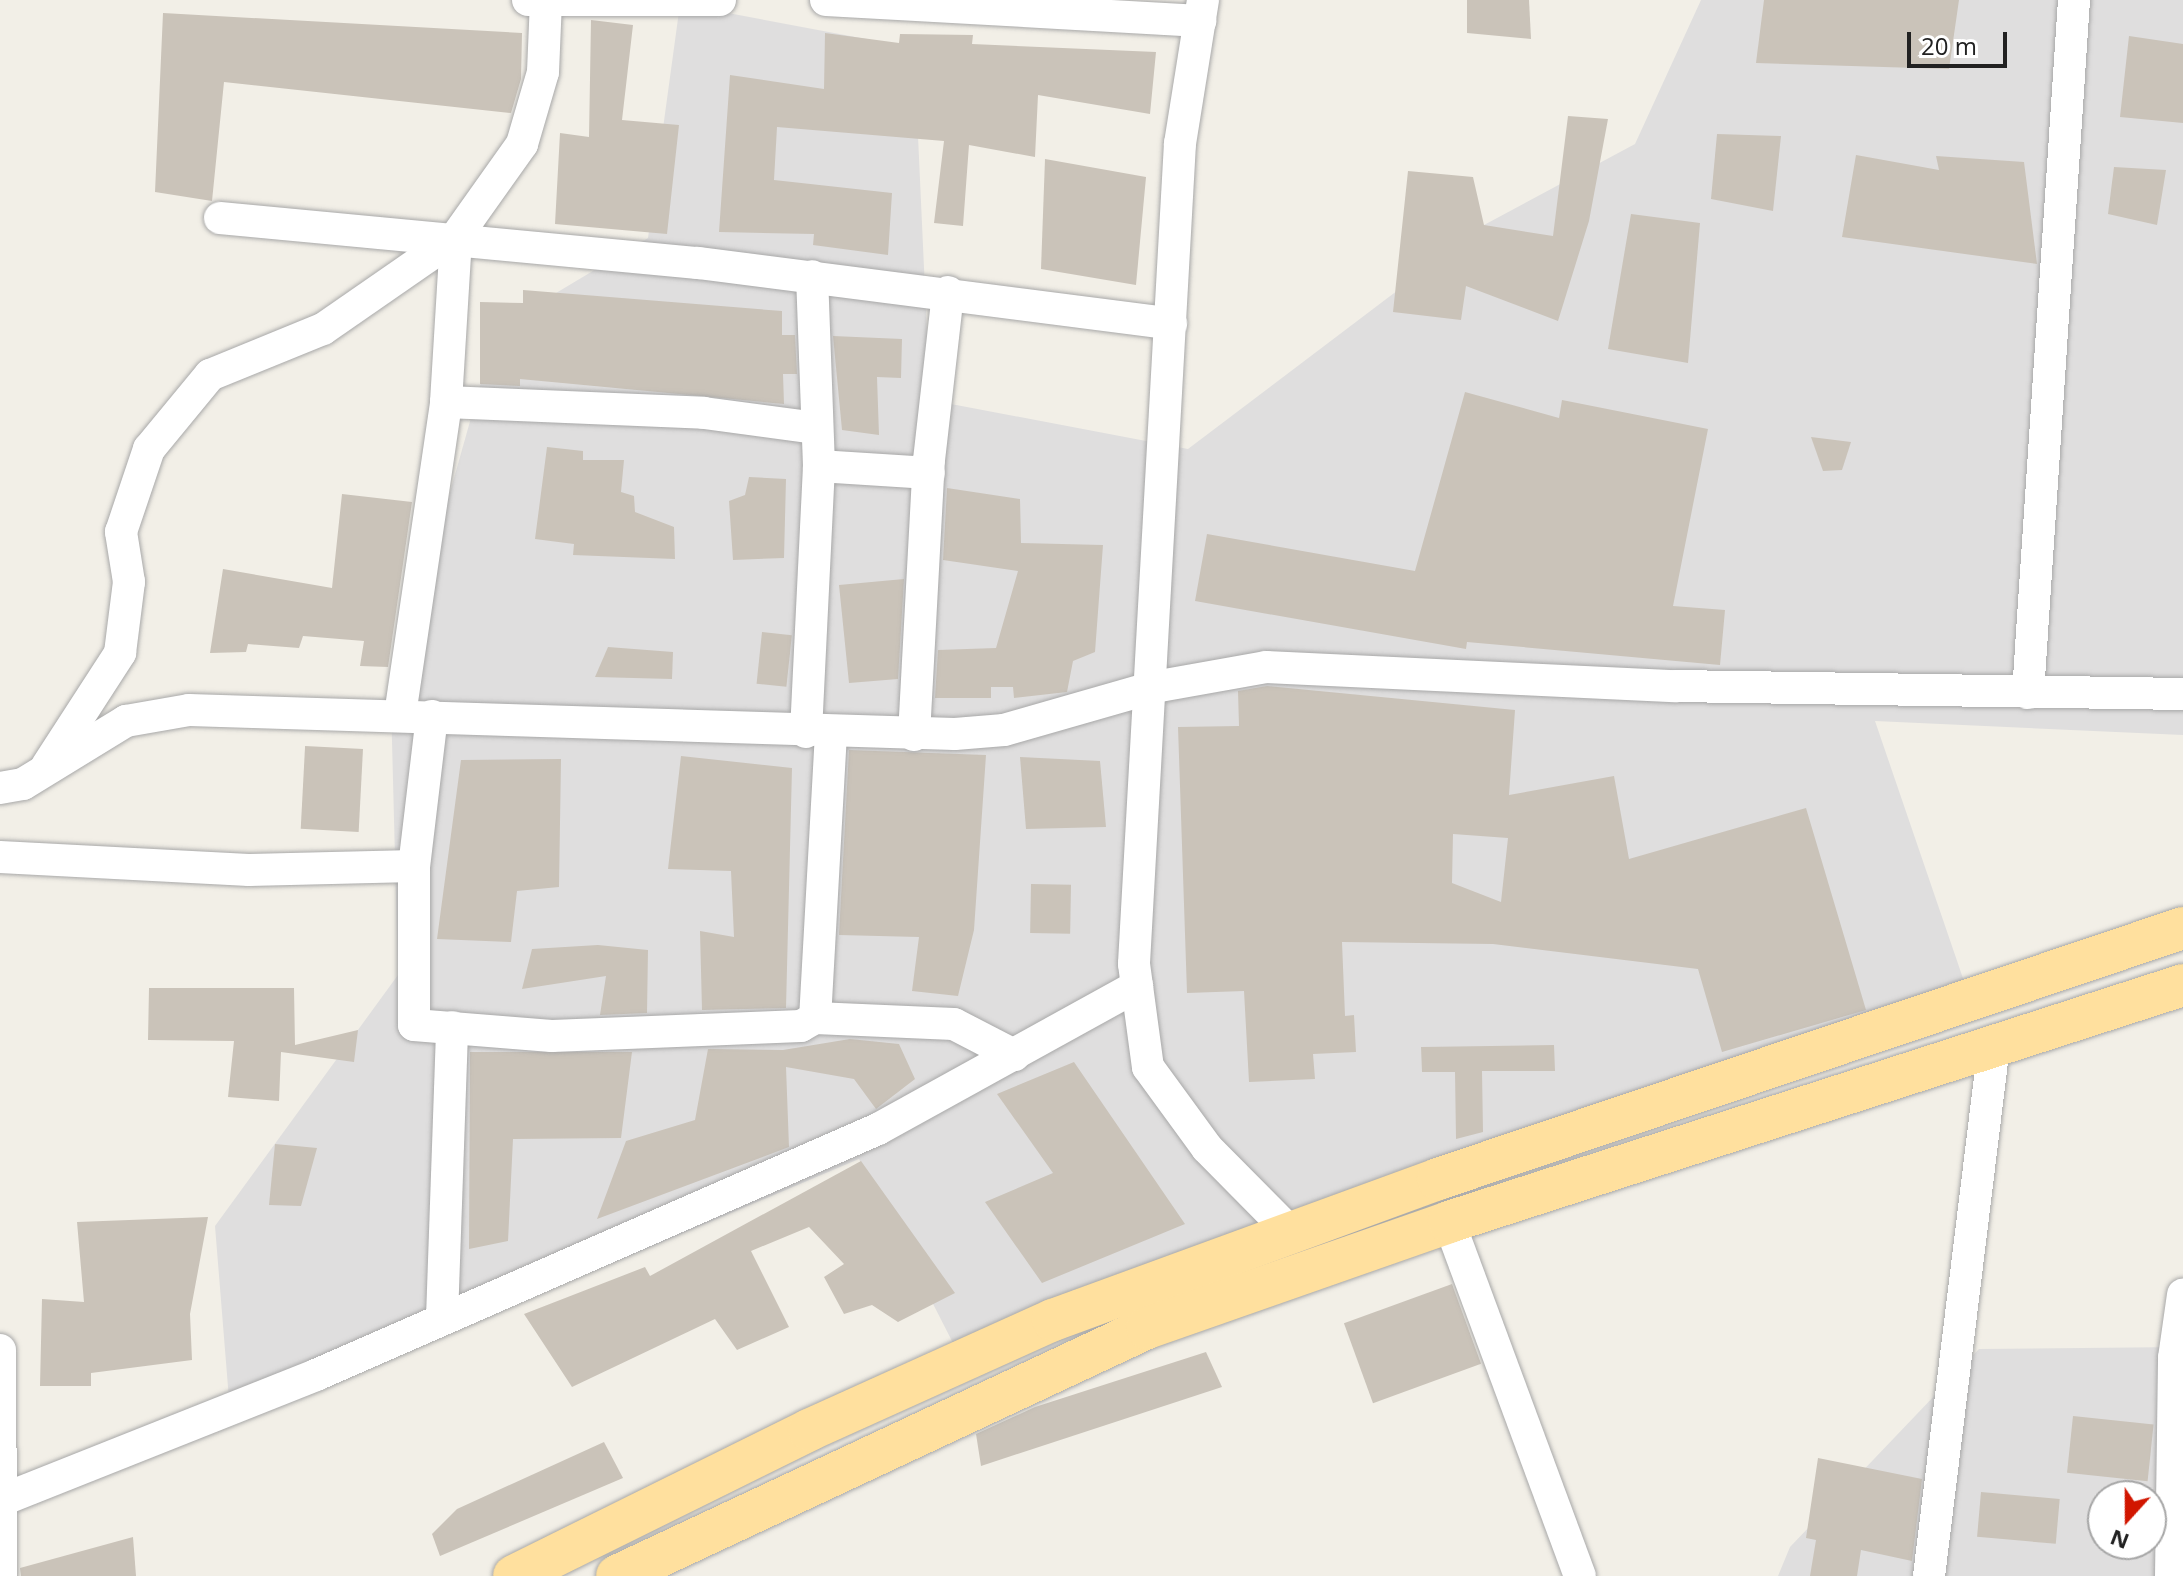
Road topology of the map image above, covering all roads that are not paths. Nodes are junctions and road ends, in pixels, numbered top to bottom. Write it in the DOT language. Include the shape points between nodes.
graph roads {
  1 [pos="527,0"];
  2 [pos="546,0"];
  3 [pos="566,0"];
  4 [pos="720,0"];
  5 [pos="826,0"];
  6 [pos="2074,0"];
  7 [pos="965,2"];
  8 [pos="1201,10"];
  9 [pos="220,218"];
  10 [pos="456,237"];
  11 [pos="812,276"];
  12 [pos="948,292"];
  13 [pos="1171,324"];
  14 [pos="446,402"];
  15 [pos="817,428"];
  16 [pos="819,466"];
  17 [pos="929,473"];
  18 [pos="1154,687"];
  19 [pos="2028,693"];
  20 [pos="2183,694"];
  21 [pos="400,715"];
  22 [pos="432,716"];
  23 [pos="818,732"];
  24 [pos="914,735"];
  25 [pos="43,772"];
  26 [pos="0,788"];
  27 [pos="0,857"];
  28 [pos="414,866"];
  29 [pos="2183,928"];
  30 [pos="2183,985"];
  31 [pos="1137,986"];
  32 [pos="815,1018"];
  33 [pos="452,1027"];
  34 [pos="1994,1045"];
  35 [pos="1014,1055"];
  36 [pos="1449,1222"];
  37 [pos="1290,1232"];
  38 [pos="2183,1295"];
  39 [pos="442,1318"];
  40 [pos="0,1350"];
  41 [pos="2,1500"];
  42 [pos="1,1576"];
  43 [pos="514,1576"];
  44 [pos="617,1576"];
  45 [pos="1580,1576"];
  46 [pos="1929,1576"];
  47 [pos="2171,1576"];
  1 -- 2 [label="street"];
  2 -- 3 [label="street"];
  2 -- 10 [label="street" via="543,72 522,144"];
  3 -- 4 [label="street"];
  5 -- 7 [label="street"];
  6 -- 19 [label="street"];
  7 -- 8 [label="street"];
  8 -- 13 [label="street" via="1180,143"];
  9 -- 10 [label="street"];
  10 -- 11 [label="street"];
  10 -- 14 [label="street"];
  10 -- 25 [label="street" via="323,329 210,375 149,449 121,532 129,582 120,653"];
  11 -- 12 [label="street"];
  11 -- 15 [label="street"];
  12 -- 13 [label="street"];
  12 -- 17 [label="street"];
  13 -- 18 [label="street"];
  14 -- 15 [label="street" via="704,413"];
  14 -- 21 [label="street"];
  15 -- 16 [label="street"];
  16 -- 17 [label="street"];
  16 -- 23 [label="street"];
  17 -- 24 [label="street"];
  18 -- 19 [label="street" via="1266,667"];
  18 -- 24 [label="street" via="1004,730"];
  18 -- 31 [label="street"];
  19 -- 20 [label="street"];
  21 -- 22 [label="street"];
  21 -- 25 [label="street" via="281,709 151,715 126,721"];
  22 -- 23 [label="street"];
  22 -- 28 [label="street"];
  23 -- 24 [label="street"];
  23 -- 32 [label="street"];
  25 -- 26 [label="street"];
  27 -- 28 [label="street" via="249,870"];
  28 -- 33 [label="street" via="414,1025"];
  29 -- 37 [label="main road"];
  30 -- 34 [label="main road"];
  31 -- 35 [label="street"];
  31 -- 37 [label="street" via="1148,1067 1207,1148"];
  32 -- 33 [label="street" via="801,1026 552,1036"];
  32 -- 35 [label="street" via="954,1024"];
  33 -- 39 [label="street"];
  34 -- 36 [label="main road"];
  34 -- 46 [label="street"];
  35 -- 39 [label="street" via="878,1129"];
  36 -- 44 [label="main road" via="1147,1328"];
  36 -- 45 [label="street"];
  37 -- 43 [label="main road" via="1053,1320 809,1430"];
  38 -- 47 [label="street" via="2174,1358"];
  39 -- 41 [label="street" via="118,1458"];
  40 -- 41 [label="street"];
  41 -- 42 [label="street"];
}
